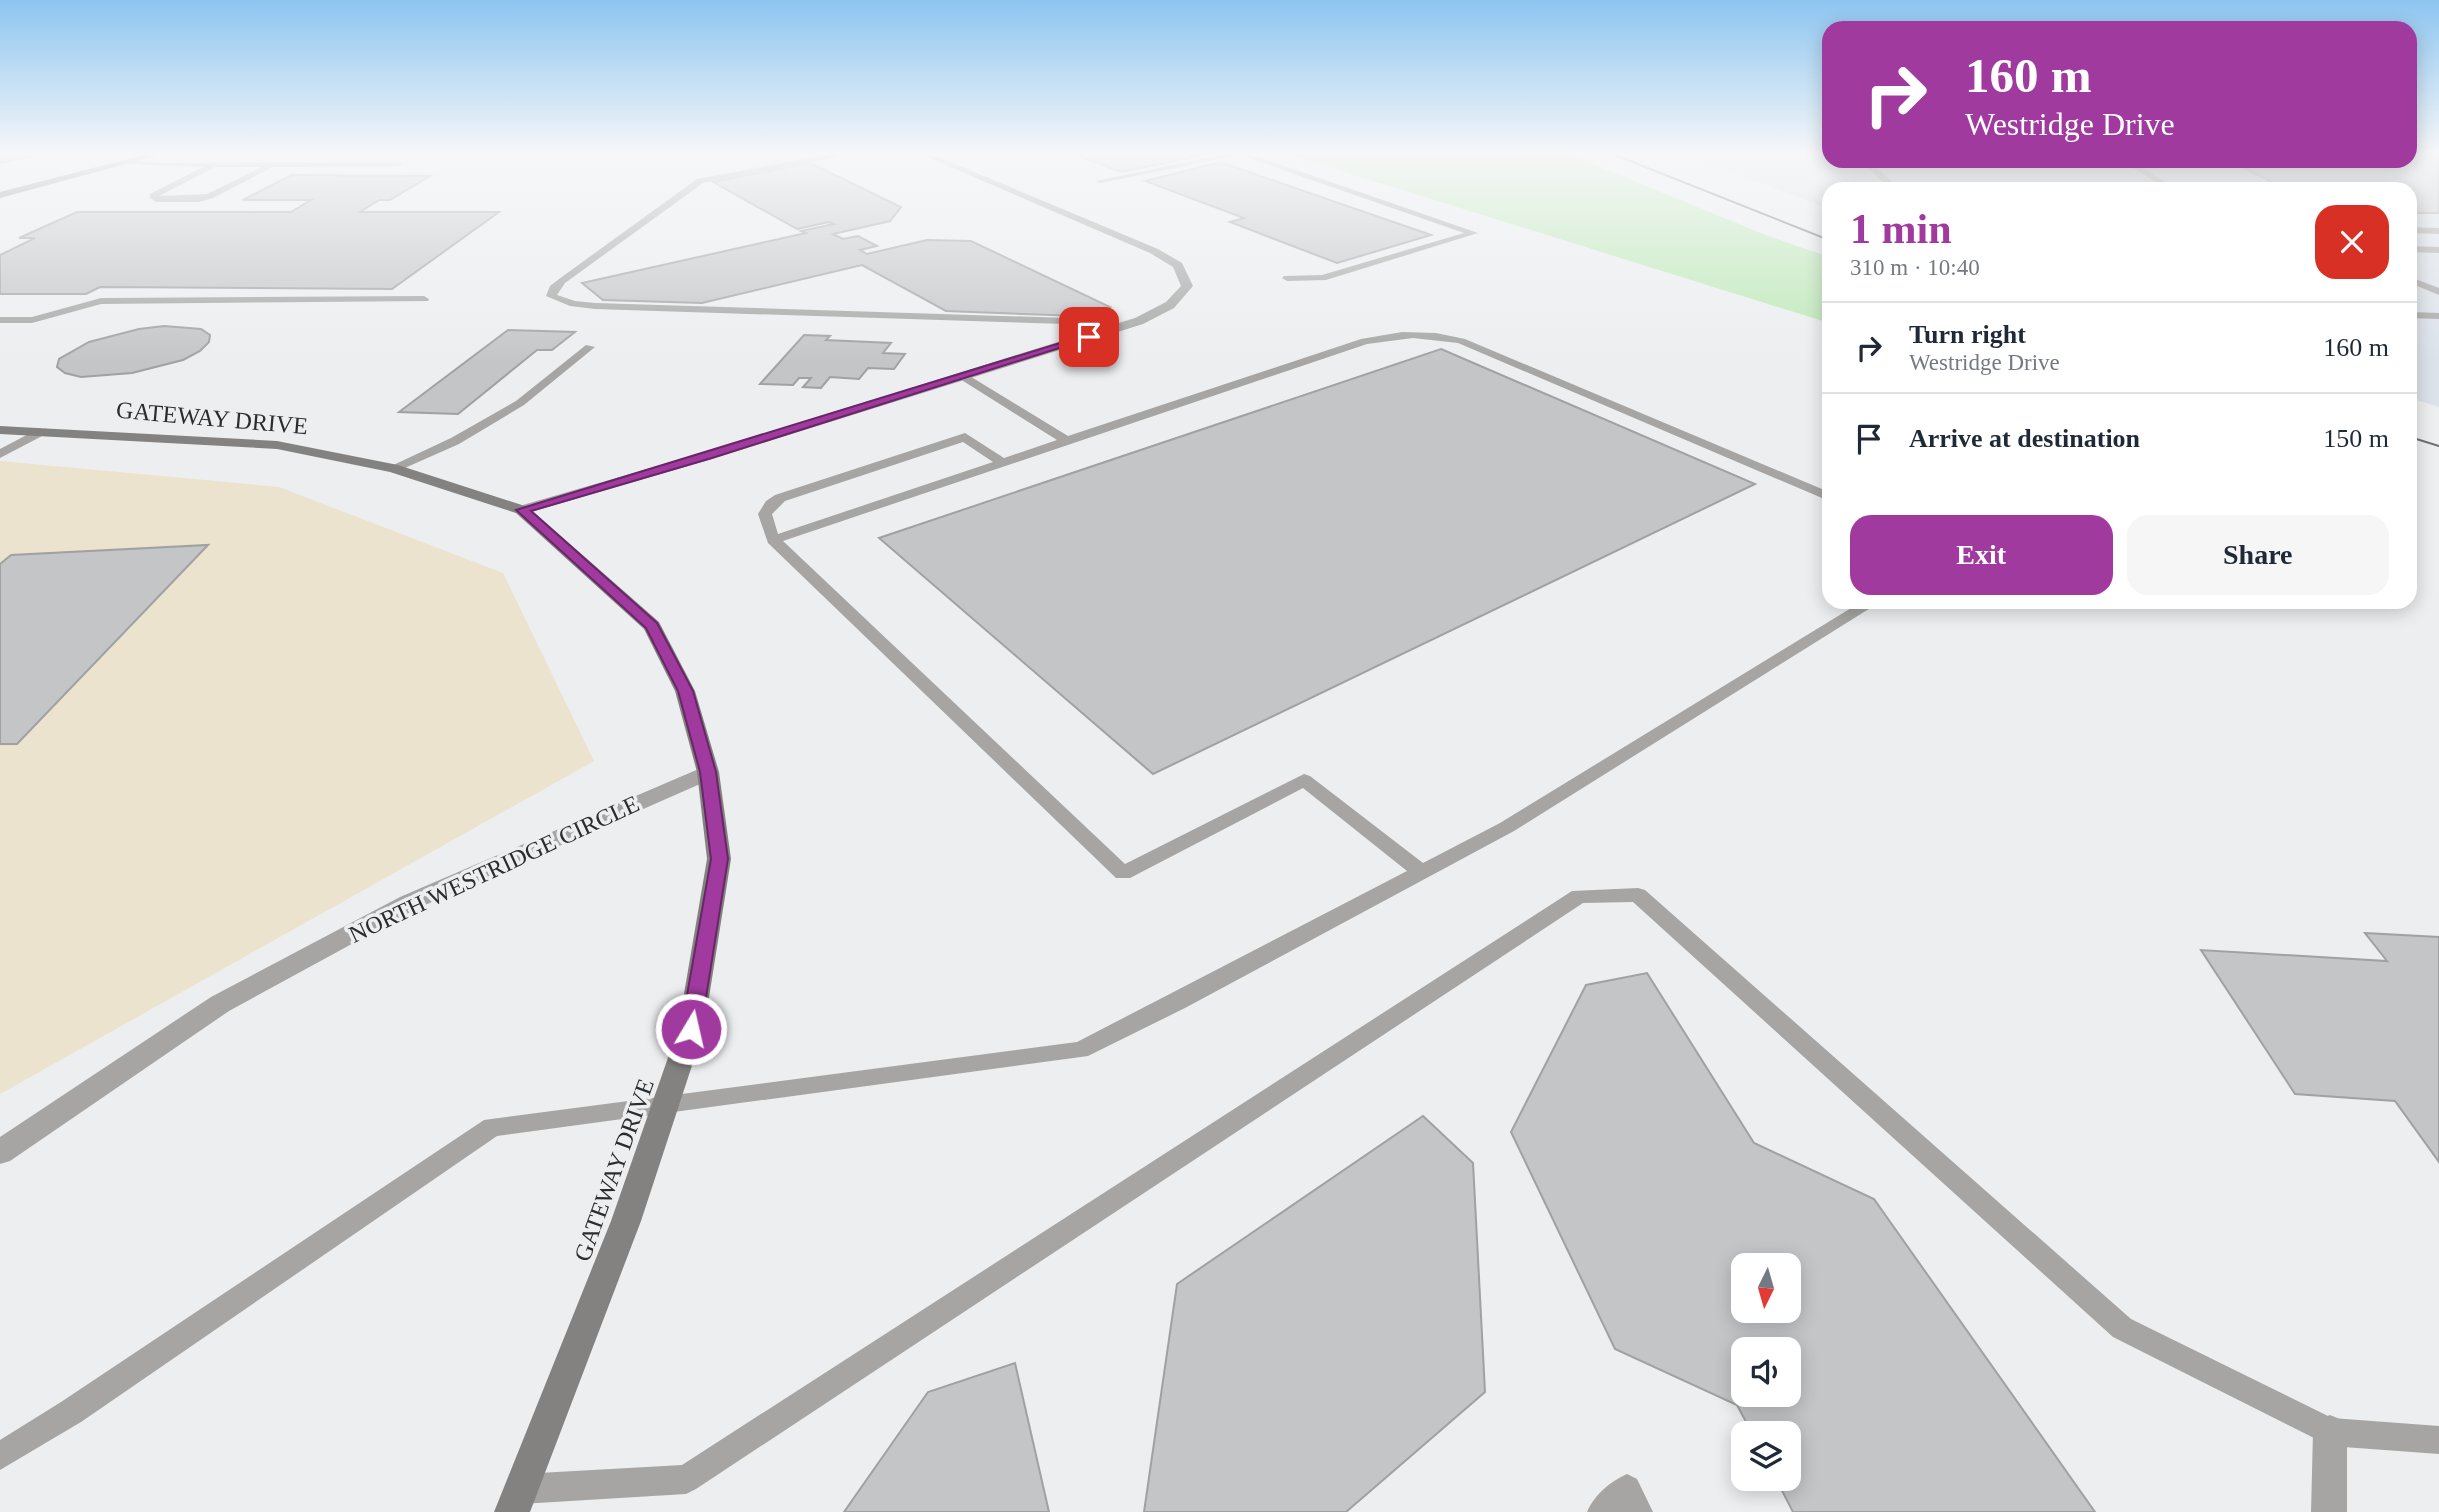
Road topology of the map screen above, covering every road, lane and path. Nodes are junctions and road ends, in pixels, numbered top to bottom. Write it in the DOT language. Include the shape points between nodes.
graph roads {
  1 [pos="641,224"];
  2 [pos="1089,224"];
  3 [pos="1445,224"];
  4 [pos="2417,230"];
  5 [pos="2439,231"];
  6 [pos="2417,249"];
  7 [pos="2439,250"];
  8 [pos="1286,278"];
  9 [pos="2417,283"];
  10 [pos="2439,292"];
  11 [pos="425,299"];
  12 [pos="2417,314"];
  13 [pos="2439,316"];
  14 [pos="0,320"];
  15 [pos="1115,329"];
  16 [pos="590,348"];
  17 [pos="964,377"];
  18 [pos="0,430"];
  19 [pos="40,432"];
  20 [pos="1067,441"];
  21 [pos="0,454"];
  22 [pos="1003,463"];
  23 [pos="393,468"];
  24 [pos="1822,494"];
  25 [pos="522,510"];
  26 [pos="773,540"];
  27 [pos="1861,609"];
  28 [pos="708,772"];
  29 [pos="1421,872"];
  30 [pos="666,1104"];
  31 [pos="0,1152"];
  32 [pos="2330,1432"];
  33 [pos="2439,1440"];
  34 [pos="0,1456"];
  35 [pos="517,1501"];
  36 [pos="1602,1512"];
  37 [pos="1638,1512"];
  38 [pos="2329,1512"];
  1 -- 15 [label="lane" via="562,281 551,296 595,306 1100,322"];
  2 -- 15 [label="street" via="1178,265 1187,286 1170,305"];
  3 -- 8 [label="lane" via="1473,233 1324,278"];
  4 -- 5 [label="lane"];
  6 -- 7 [label="lane"];
  9 -- 10 [label="lane"];
  11 -- 14 [label="lane" via="101,301 32,320"];
  12 -- 13 [label="lane"];
  15 -- 17 [label="street"];
  16 -- 23 [label="lane" via="520,403 455,441"];
  17 -- 20 [label="lane"];
  17 -- 25 [label="street"];
  18 -- 19 [label="street, GATEWAY DRIVE"];
  19 -- 21 [label="lane"];
  19 -- 23 [label="street, GATEWAY DRIVE" via="277,445"];
  20 -- 22 [label="lane"];
  20 -- 24 [label="lane" via="1365,341 1430,334 1461,341"];
  22 -- 26 [label="lane"];
  22 -- 26 [label="lane" via="965,437 780,498 765,514"];
  23 -- 25 [label="street, GATEWAY DRIVE"];
  25 -- 28 [label="street, GATEWAY DRIVE" via="652,626 685,691"];
  26 -- 29 [label="lane" via="1123,873 1304,780"];
  27 -- 29 [label="lane" via="1507,827"];
  28 -- 30 [label="street, GATEWAY DRIVE" via="719,859 691,1029"];
  28 -- 31 [label="street, NORTH WESTRIDGE CIRCLE" via="397,909 220,1004"];
  29 -- 30 [label="lane" via="1080,1050"];
  30 -- 34 [label="lane" via="492,1127"];
  30 -- 35 [label="street, GATEWAY DRIVE" via="626,1221"];
  32 -- 33 [label="lane"];
  32 -- 35 [label="lane" via="2122,1328 1638,895 1579,896 686,1479"];
  32 -- 38 [label="street"];
  36 -- 37 [label="lane" via="1627,1489"];
}
